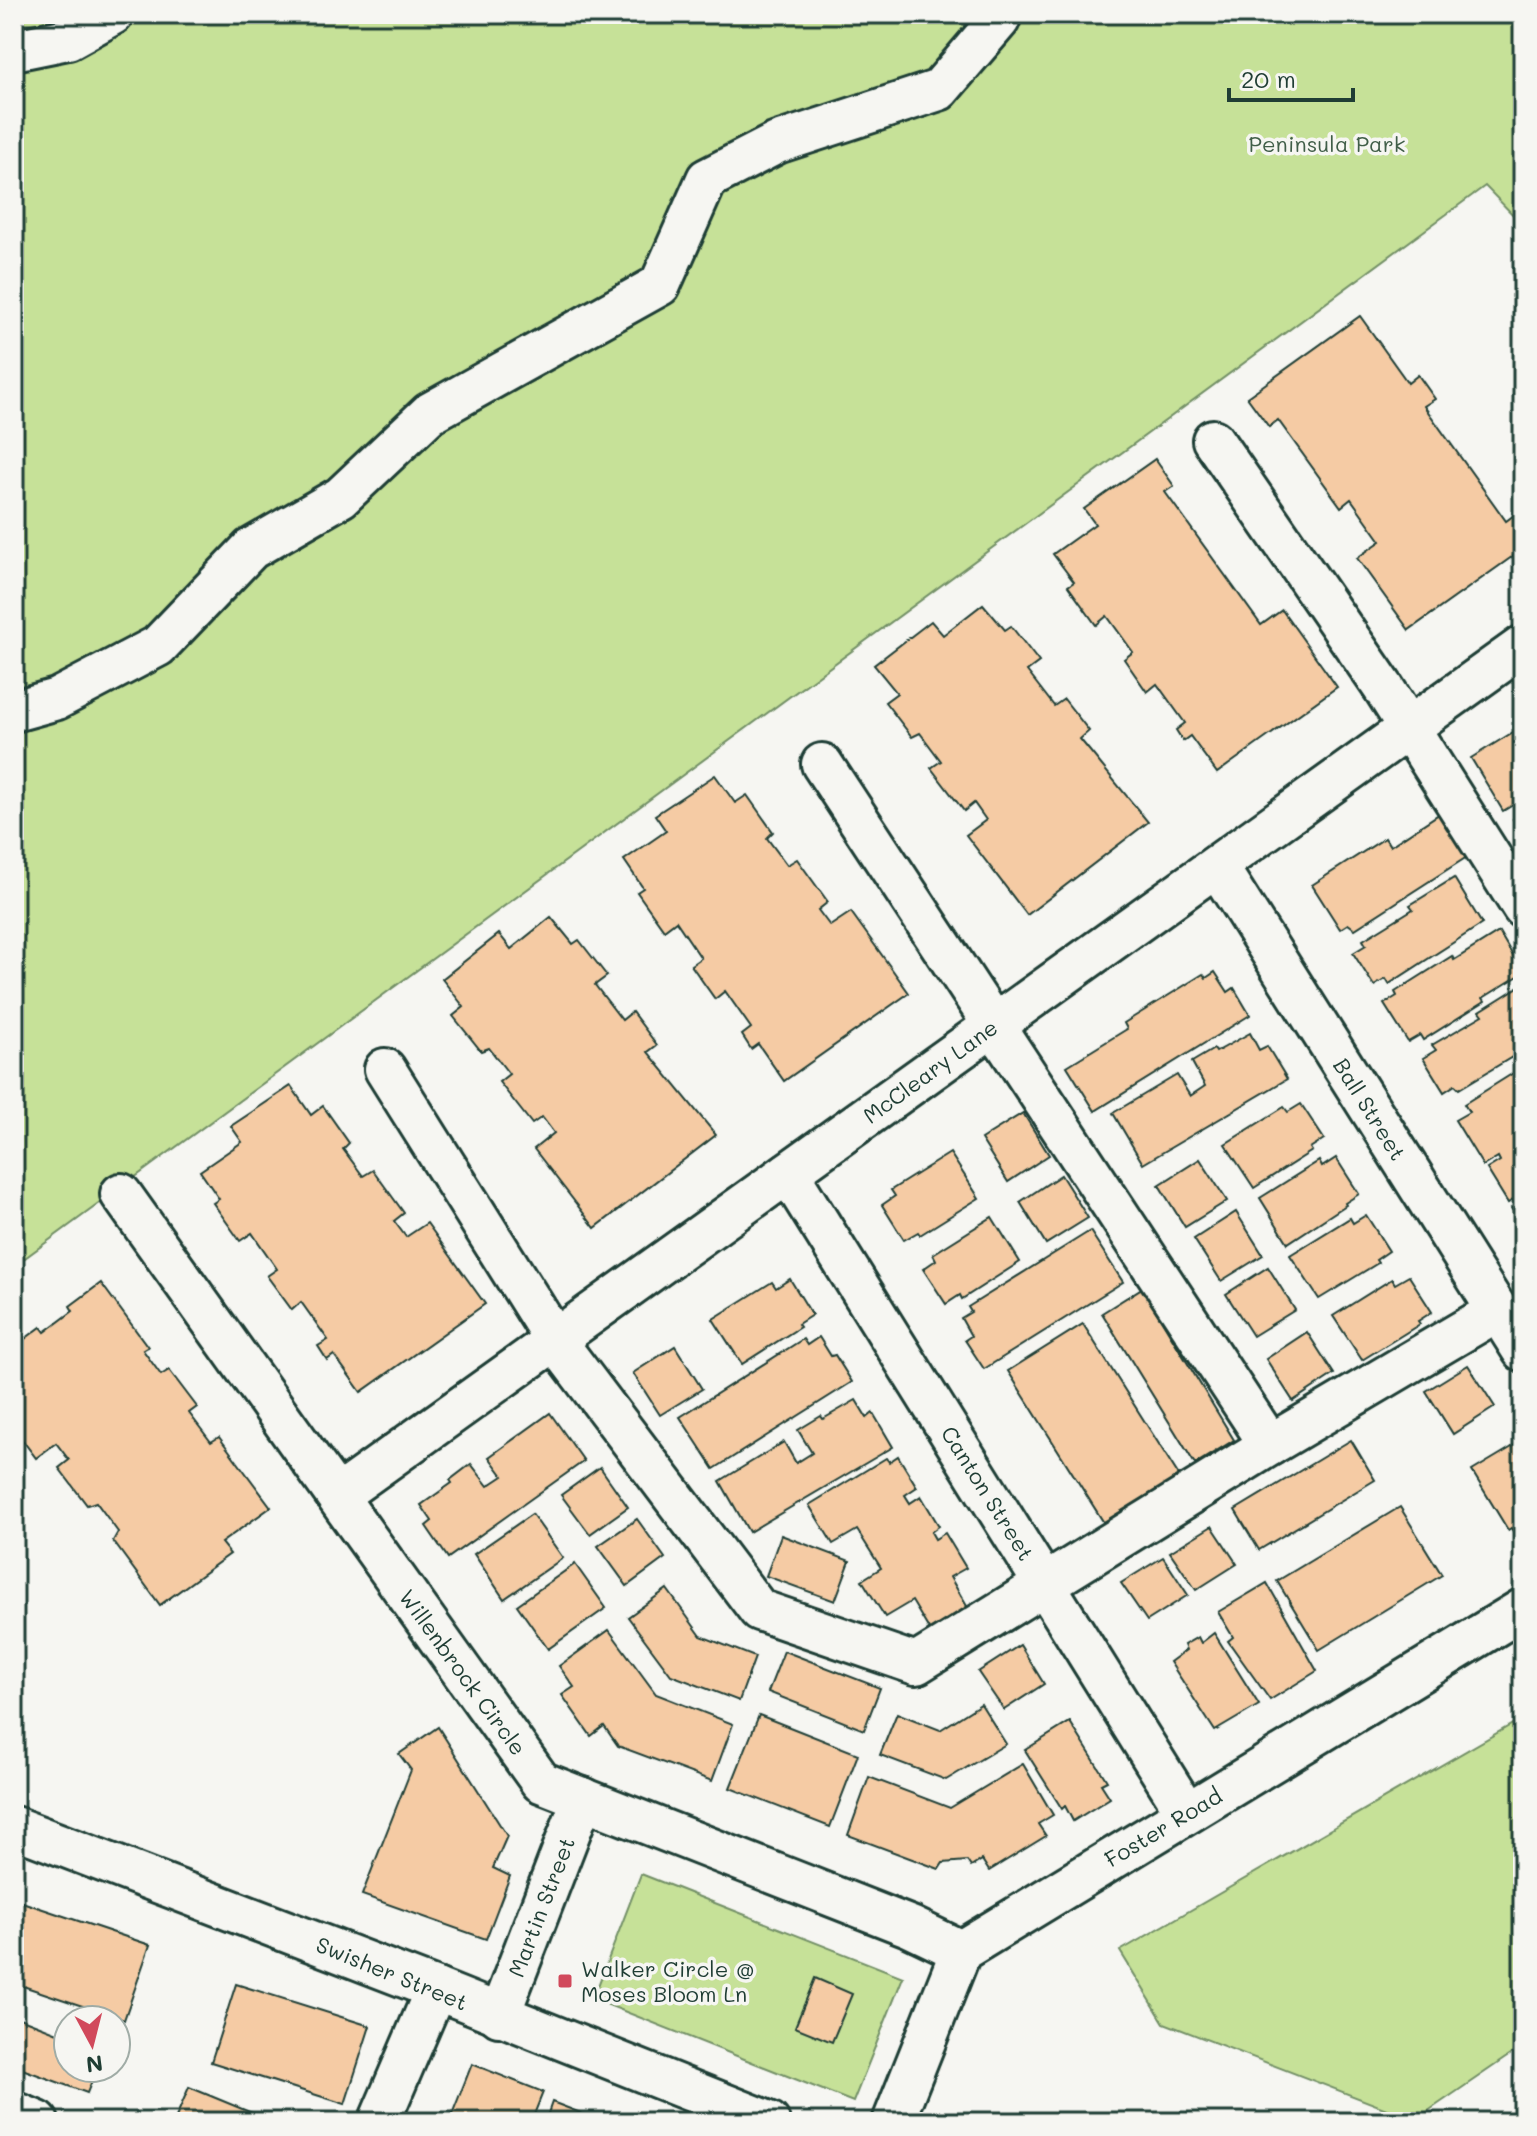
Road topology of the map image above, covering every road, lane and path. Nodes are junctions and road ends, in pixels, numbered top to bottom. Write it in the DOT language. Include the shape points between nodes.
graph roads {
  1 [pos="113,14"];
  2 [pos="1001,14"];
  3 [pos="14,50"];
  4 [pos="1213,440"];
  5 [pos="1523,646"];
  6 [pos="14,711"];
  7 [pos="1409,728"];
  8 [pos="822,764"];
  9 [pos="1217,866"];
  10 [pos="1523,908"];
  11 [pos="994,1025"];
  12 [pos="385,1069"];
  13 [pos="788,1173"];
  14 [pos="121,1194"];
  15 [pos="1497,1311"];
  16 [pos="555,1340"];
  17 [pos="1523,1351"];
  18 [pos="1270,1445"];
  19 [pos="337,1496"];
  20 [pos="1045,1584"];
  21 [pos="1523,1609"];
  22 [pos="583,1798"];
  23 [pos="1187,1813"];
  24 [pos="14,1827"];
  25 [pos="961,1951"];
  26 [pos="436,1989"];
  27 [pos="499,2016"];
  28 [pos="14,2112"];
  29 [pos="38,2122"];
  30 [pos="379,2122"];
  31 [pos="769,2122"];
  32 [pos="893,2122"];
  1 -- 3 [label="street" via="68,39"];
  2 -- 6 [label="street" via="939,90 777,143 707,179 660,285 430,413 341,497 251,549 158,646 57,699"];
  4 -- 7 [label="street"];
  5 -- 7 [label="street, McCleary Lane"];
  7 -- 9 [label="street, McCleary Lane"];
  7 -- 10 [label="street"];
  8 -- 11 [label="street"];
  9 -- 11 [label="street, McCleary Lane"];
  9 -- 15 [label="street, Ball Street"];
  11 -- 13 [label="street, McCleary Lane"];
  11 -- 18 [label="street"];
  12 -- 16 [label="street"];
  13 -- 16 [label="street, McCleary Lane"];
  13 -- 20 [label="street, Canton Street"];
  14 -- 19 [label="street, Willenbrock Circle"];
  15 -- 17 [label="street, Ball Street"];
  15 -- 18 [label="street"];
  16 -- 19 [label="street, McCleary Lane"];
  16 -- 20 [label="street" via="759,1610 916,1664"];
  18 -- 20 [label="street"];
  19 -- 22 [label="street, Willenbrock Circle" via="541,1782"];
  20 -- 23 [label="street, Canton Street"];
  21 -- 23 [label="street, Foster Road"];
  22 -- 25 [label="street, Willenbrock Circle"];
  22 -- 27 [label="street, Martin Street"];
  23 -- 25 [label="street, Foster Road"];
  24 -- 26 [label="street, Swisher Street"];
  25 -- 32 [label="street"];
  26 -- 27 [label="street, Swisher Street"];
  26 -- 30 [label="street"];
  27 -- 31 [label="street, Swisher Street"];
  28 -- 29 [label="street"];
}
